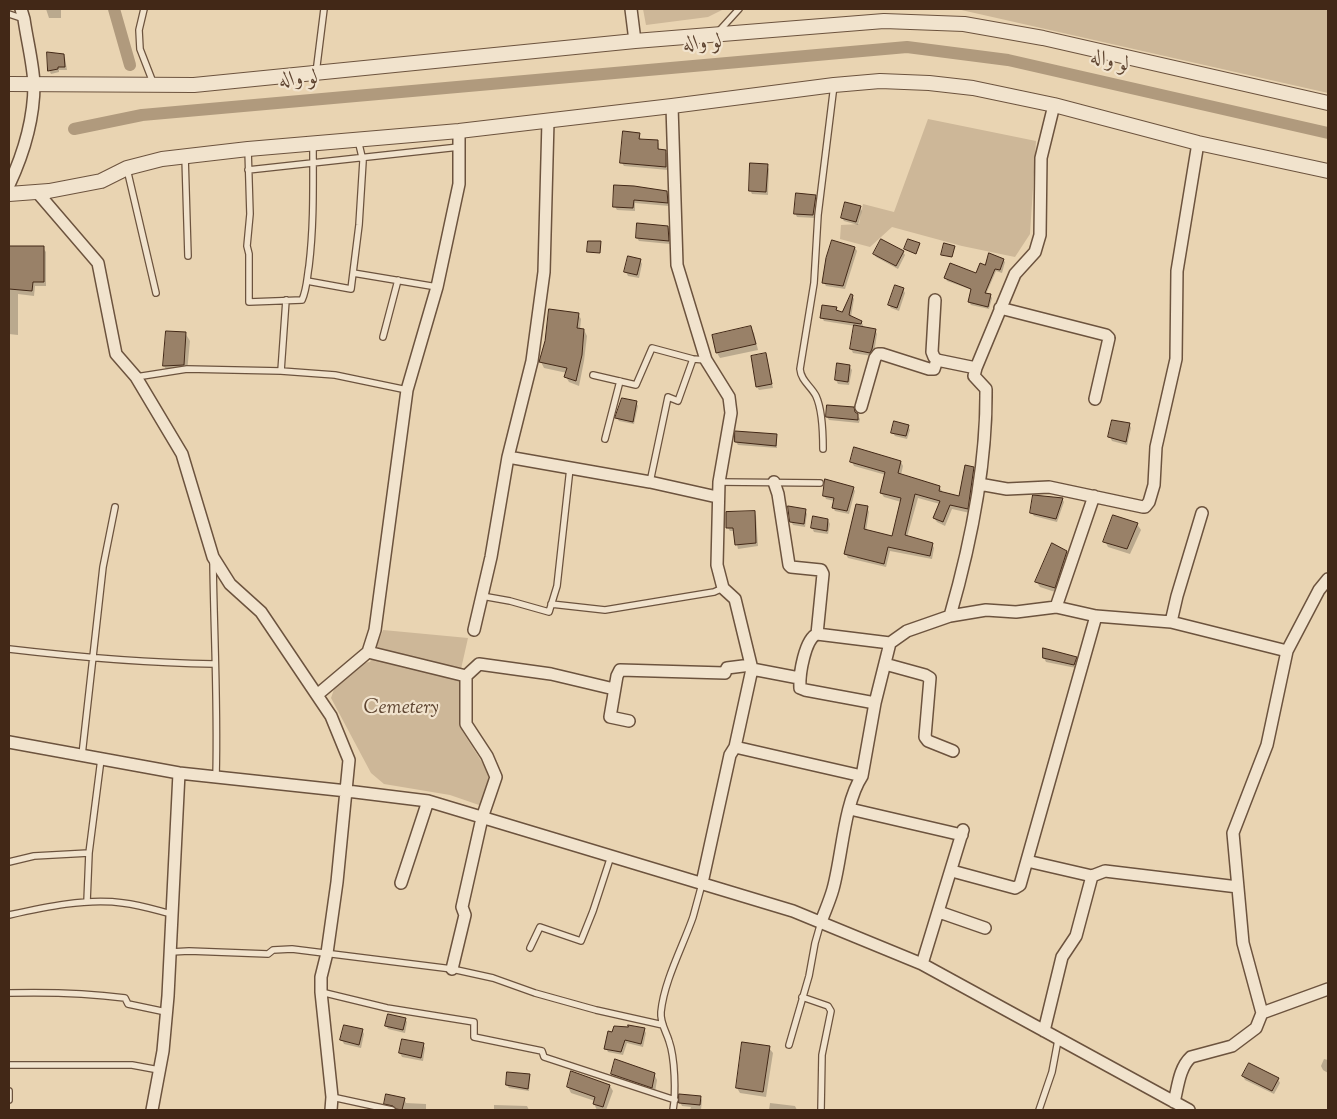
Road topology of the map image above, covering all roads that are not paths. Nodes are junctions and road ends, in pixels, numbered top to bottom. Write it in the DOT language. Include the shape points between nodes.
graph roads {
  1 [pos="144,9"];
  2 [pos="324,9"];
  3 [pos="631,9"];
  4 [pos="739,9"];
  5 [pos="9,14"];
  6 [pos="23,14"];
  7 [pos="716,35"];
  8 [pos="635,41"];
  9 [pos="316,73"];
  10 [pos="9,84"];
  11 [pos="34,84"];
  12 [pos="154,85"];
  13 [pos="834,85"];
  14 [pos="1328,103"];
  15 [pos="1054,105"];
  16 [pos="672,106"];
  17 [pos="548,120"];
  18 [pos="459,131"];
  19 [pos="358,140"];
  20 [pos="1198,143"];
  21 [pos="313,144"];
  22 [pos="459,147"];
  23 [pos="248,149"];
  24 [pos="185,156"];
  25 [pos="362,157"];
  26 [pos="313,164"];
  27 [pos="127,168"];
  28 [pos="248,170"];
  29 [pos="1328,172"];
  30 [pos="9,185"];
  31 [pos="37,192"];
  32 [pos="9,194"];
  33 [pos="188,256"];
  34 [pos="353,273"];
  35 [pos="398,280"];
  36 [pos="307,281"];
  37 [pos="437,287"];
  38 [pos="156,293"];
  39 [pos="286,300"];
  40 [pos="935,300"];
  41 [pos="1000,308"];
  42 [pos="383,337"];
  43 [pos="693,359"];
  44 [pos="706,360"];
  45 [pos="937,360"];
  46 [pos="976,368"];
  47 [pos="281,371"];
  48 [pos="593,375"];
  49 [pos="136,377"];
  50 [pos="620,381"];
  51 [pos="407,390"];
  52 [pos="1095,399"];
  53 [pos="861,407"];
  54 [pos="605,438"];
  55 [pos="823,449"];
  56 [pos="508,457"];
  57 [pos="570,468"];
  58 [pos="650,482"];
  59 [pos="718,482"];
  60 [pos="774,482"];
  61 [pos="820,483"];
  62 [pos="979,484"];
  63 [pos="1094,496"];
  64 [pos="717,497"];
  65 [pos="115,508"];
  66 [pos="1202,514"];
  67 [pos="213,556"];
  68 [pos="1328,580"];
  69 [pos="723,588"];
  70 [pos="482,596"];
  71 [pos="551,604"];
  72 [pos="1056,607"];
  73 [pos="950,616"];
  74 [pos="1096,616"];
  75 [pos="1171,622"];
  76 [pos="474,630"];
  77 [pos="817,634"];
  78 [pos="890,643"];
  79 [pos="9,649"];
  80 [pos="1287,651"];
  81 [pos="368,652"];
  82 [pos="92,658"];
  83 [pos="214,664"];
  84 [pos="885,664"];
  85 [pos="751,667"];
  86 [pos="466,676"];
  87 [pos="799,678"];
  88 [pos="614,689"];
  89 [pos="317,695"];
  90 [pos="875,703"];
  91 [pos="629,721"];
  92 [pos="9,742"];
  93 [pos="735,747"];
  94 [pos="954,751"];
  95 [pos="82,755"];
  96 [pos="101,759"];
  97 [pos="179,773"];
  98 [pos="862,776"];
  99 [pos="216,777"];
  100 [pos="347,791"];
  101 [pos="428,802"];
  102 [pos="850,809"];
  103 [pos="482,818"];
  104 [pos="89,853"];
  105 [pos="611,856"];
  106 [pos="1027,861"];
  107 [pos="9,862"];
  108 [pos="952,871"];
  109 [pos="1092,876"];
  110 [pos="402,883"];
  111 [pos="702,883"];
  112 [pos="1238,887"];
  113 [pos="87,902"];
  114 [pos="939,912"];
  115 [pos="172,914"];
  116 [pos="9,916"];
  117 [pos="821,922"];
  118 [pos="985,928"];
  119 [pos="530,948"];
  120 [pos="171,952"];
  121 [pos="327,953"];
  122 [pos="922,964"];
  123 [pos="452,969"];
  124 [pos="1328,989"];
  125 [pos="321,992"];
  126 [pos="9,993"];
  127 [pos="802,997"];
  128 [pos="166,1012"];
  129 [pos="1262,1013"];
  130 [pos="663,1025"];
  131 [pos="1044,1031"];
  132 [pos="1058,1040"];
  133 [pos="790,1044"];
  134 [pos="9,1065"];
  135 [pos="159,1070"];
  136 [pos="9,1091"];
  137 [pos="332,1097"];
  138 [pos="9,1100"];
  139 [pos="674,1100"];
  140 [pos="1174,1102"];
  141 [pos="152,1110"];
  142 [pos="331,1110"];
  143 [pos="392,1110"];
  144 [pos="673,1110"];
  145 [pos="822,1110"];
  146 [pos="1039,1110"];
  147 [pos="1189,1110"];
  1 -- 12 [label="lane" via="140,49"];
  2 -- 9 [label="lane"];
  3 -- 8 [label="street"];
  4 -- 7 [label="lane"];
  5 -- 6 [label="lane"];
  6 -- 11 [label="street"];
  7 -- 8 [label="street"];
  7 -- 14 [label="street" via="884,21 964,24 1043,38"];
  8 -- 9 [label="street"];
  9 -- 12 [label="street" via="194,85"];
  10 -- 11 [label="street"];
  11 -- 12 [label="street"];
  11 -- 30 [label="street" via="31,114"];
  13 -- 15 [label="street" via="929,83 973,88"];
  13 -- 16 [label="street"];
  13 -- 55 [label="lane" via="818,215 814,283 800,369 819,406"];
  15 -- 20 [label="street"];
  15 -- 41 [label="street" via="1041,158 1040,235 1035,252 1014,274"];
  16 -- 17 [label="street"];
  16 -- 44 [label="street" via="677,265"];
  17 -- 18 [label="street"];
  17 -- 56 [label="street" via="544,272 532,361"];
  18 -- 19 [label="street"];
  18 -- 22 [label="street"];
  19 -- 21 [label="street"];
  19 -- 25 [label="lane"];
  20 -- 29 [label="street"];
  20 -- 63 [label="street" via="1177,272 1176,359 1156,447 1154,485 1149,502 1145,507"];
  21 -- 23 [label="street"];
  21 -- 26 [label="lane"];
  22 -- 25 [label="lane"];
  22 -- 37 [label="street" via="459,184"];
  23 -- 24 [label="street"];
  23 -- 28 [label="lane"];
  24 -- 27 [label="street"];
  24 -- 33 [label="lane"];
  25 -- 26 [label="lane"];
  25 -- 34 [label="lane"];
  26 -- 28 [label="lane"];
  26 -- 36 [label="lane"];
  27 -- 31 [label="street" via="101,181"];
  27 -- 38 [label="lane"];
  28 -- 39 [label="lane" via="249,302"];
  31 -- 32 [label="street"];
  31 -- 49 [label="street" via="98,263 116,354"];
  34 -- 35 [label="lane"];
  34 -- 36 [label="lane" via="351,289"];
  35 -- 37 [label="lane"];
  35 -- 42 [label="lane"];
  36 -- 39 [label="lane" via="302,300"];
  37 -- 51 [label="street"];
  39 -- 47 [label="lane"];
  40 -- 45 [label="street" via="932,352"];
  41 -- 46 [label="street"];
  41 -- 52 [label="street" via="1106,335 1109,338"];
  43 -- 44 [label="lane"];
  43 -- 50 [label="lane" via="652,348 636,386"];
  43 -- 58 [label="lane" via="678,400 668,397"];
  44 -- 59 [label="street" via="729,397 731,413"];
  45 -- 46 [label="street"];
  45 -- 53 [label="street" via="934,369 929,369 878,354"];
  46 -- 62 [label="street" via="974,376 986,389"];
  47 -- 49 [label="lane" via="187,369"];
  47 -- 51 [label="lane" via="335,376"];
  48 -- 50 [label="lane"];
  49 -- 67 [label="street" via="182,454"];
  50 -- 54 [label="lane"];
  51 -- 81 [label="street" via="375,630"];
  56 -- 57 [label="street"];
  56 -- 70 [label="street"];
  57 -- 58 [label="street"];
  57 -- 71 [label="lane" via="557,586"];
  58 -- 64 [label="street"];
  59 -- 60 [label="lane"];
  59 -- 64 [label="street"];
  60 -- 61 [label="lane"];
  60 -- 77 [label="street" via="788,565 821,570 823,574"];
  62 -- 63 [label="street" via="1007,488 1049,487"];
  62 -- 73 [label="street" via="962,577"];
  63 -- 72 [label="street"];
  64 -- 69 [label="street" via="718,565"];
  65 -- 82 [label="lane" via="103,567"];
  66 -- 75 [label="street"];
  67 -- 83 [label="lane"];
  67 -- 89 [label="street" via="230,584 261,612"];
  68 -- 80 [label="street" via="1319,590"];
  69 -- 71 [label="lane" via="605,610"];
  69 -- 85 [label="street" via="735,599"];
  70 -- 71 [label="lane" via="549,612"];
  70 -- 76 [label="street"];
  72 -- 73 [label="street" via="1016,612 986,610"];
  72 -- 74 [label="street"];
  73 -- 78 [label="street" via="907,631"];
  74 -- 75 [label="street"];
  74 -- 106 [label="street"];
  75 -- 80 [label="street"];
  77 -- 78 [label="street"];
  77 -- 87 [label="street" via="808,643"];
  78 -- 84 [label="street"];
  79 -- 82 [label="lane"];
  80 -- 112 [label="street" via="1267,745 1233,833"];
  81 -- 86 [label="street"];
  81 -- 89 [label="street"];
  82 -- 83 [label="lane"];
  82 -- 95 [label="lane"];
  83 -- 99 [label="lane" via="218,721"];
  84 -- 90 [label="street"];
  84 -- 94 [label="street" via="930,678 925,737"];
  85 -- 87 [label="street"];
  85 -- 88 [label="street" via="727,668 724,673 620,670"];
  85 -- 93 [label="street"];
  86 -- 88 [label="street" via="479,664 551,674"];
  86 -- 103 [label="street" via="466,724 487,756 496,777"];
  87 -- 90 [label="street" via="800,688 804,690"];
  88 -- 91 [label="street" via="610,716"];
  89 -- 100 [label="street" via="331,716 349,760"];
  90 -- 98 [label="street"];
  92 -- 95 [label="street"];
  93 -- 98 [label="street"];
  93 -- 111 [label="street" via="730,755"];
  95 -- 96 [label="street"];
  96 -- 97 [label="street"];
  96 -- 104 [label="lane"];
  97 -- 99 [label="street"];
  97 -- 115 [label="street"];
  98 -- 102 [label="street" via="856,784"];
  99 -- 100 [label="street"];
  100 -- 101 [label="street"];
  100 -- 121 [label="street"];
  101 -- 103 [label="street"];
  101 -- 110 [label="street"];
  102 -- 108 [label="street" via="962,833"];
  102 -- 117 [label="street" via="833,889"];
  103 -- 105 [label="street"];
  103 -- 123 [label="street"];
  104 -- 107 [label="lane" via="34,856"];
  104 -- 113 [label="lane"];
  105 -- 111 [label="street"];
  105 -- 119 [label="lane" via="581,941 540,927"];
  106 -- 108 [label="street" via="1020,885 1015,888"];
  106 -- 109 [label="street"];
  108 -- 114 [label="street"];
  109 -- 112 [label="street" via="1105,871"];
  109 -- 131 [label="street" via="1076,936 1062,957"];
  111 -- 117 [label="street"];
  111 -- 130 [label="lane" via="670,977 661,1012"];
  112 -- 129 [label="street" via="1243,942"];
  113 -- 115 [label="lane" via="123,903"];
  113 -- 116 [label="lane" via="39,908"];
  114 -- 118 [label="street"];
  114 -- 122 [label="street"];
  115 -- 120 [label="street"];
  117 -- 122 [label="street"];
  117 -- 127 [label="lane"];
  120 -- 121 [label="lane" via="268,954 273,950 292,949"];
  120 -- 128 [label="street"];
  121 -- 123 [label="lane"];
  121 -- 125 [label="street"];
  122 -- 131 [label="street"];
  123 -- 130 [label="lane" via="493,978 596,1010"];
  124 -- 129 [label="street"];
  125 -- 137 [label="street"];
  125 -- 139 [label="lane" via="387,1008 474,1022 474,1037 542,1051 544,1057"];
  126 -- 128 [label="lane" via="96,994 125,998 128,1004"];
  127 -- 133 [label="lane"];
  127 -- 145 [label="lane" via="828,1006 831,1011 822,1055"];
  128 -- 135 [label="street"];
  129 -- 140 [label="street" via="1256,1028 1232,1046 1191,1057 1186,1062"];
  130 -- 139 [label="lane" via="670,1042"];
  131 -- 132 [label="street"];
  132 -- 140 [label="street"];
  132 -- 146 [label="lane" via="1052,1072"];
  134 -- 135 [label="lane" via="132,1065"];
  135 -- 141 [label="street"];
  136 -- 138 [label="lane"];
  137 -- 142 [label="street"];
  137 -- 143 [label="lane"];
  139 -- 144 [label="lane"];
  140 -- 147 [label="street"];
}
